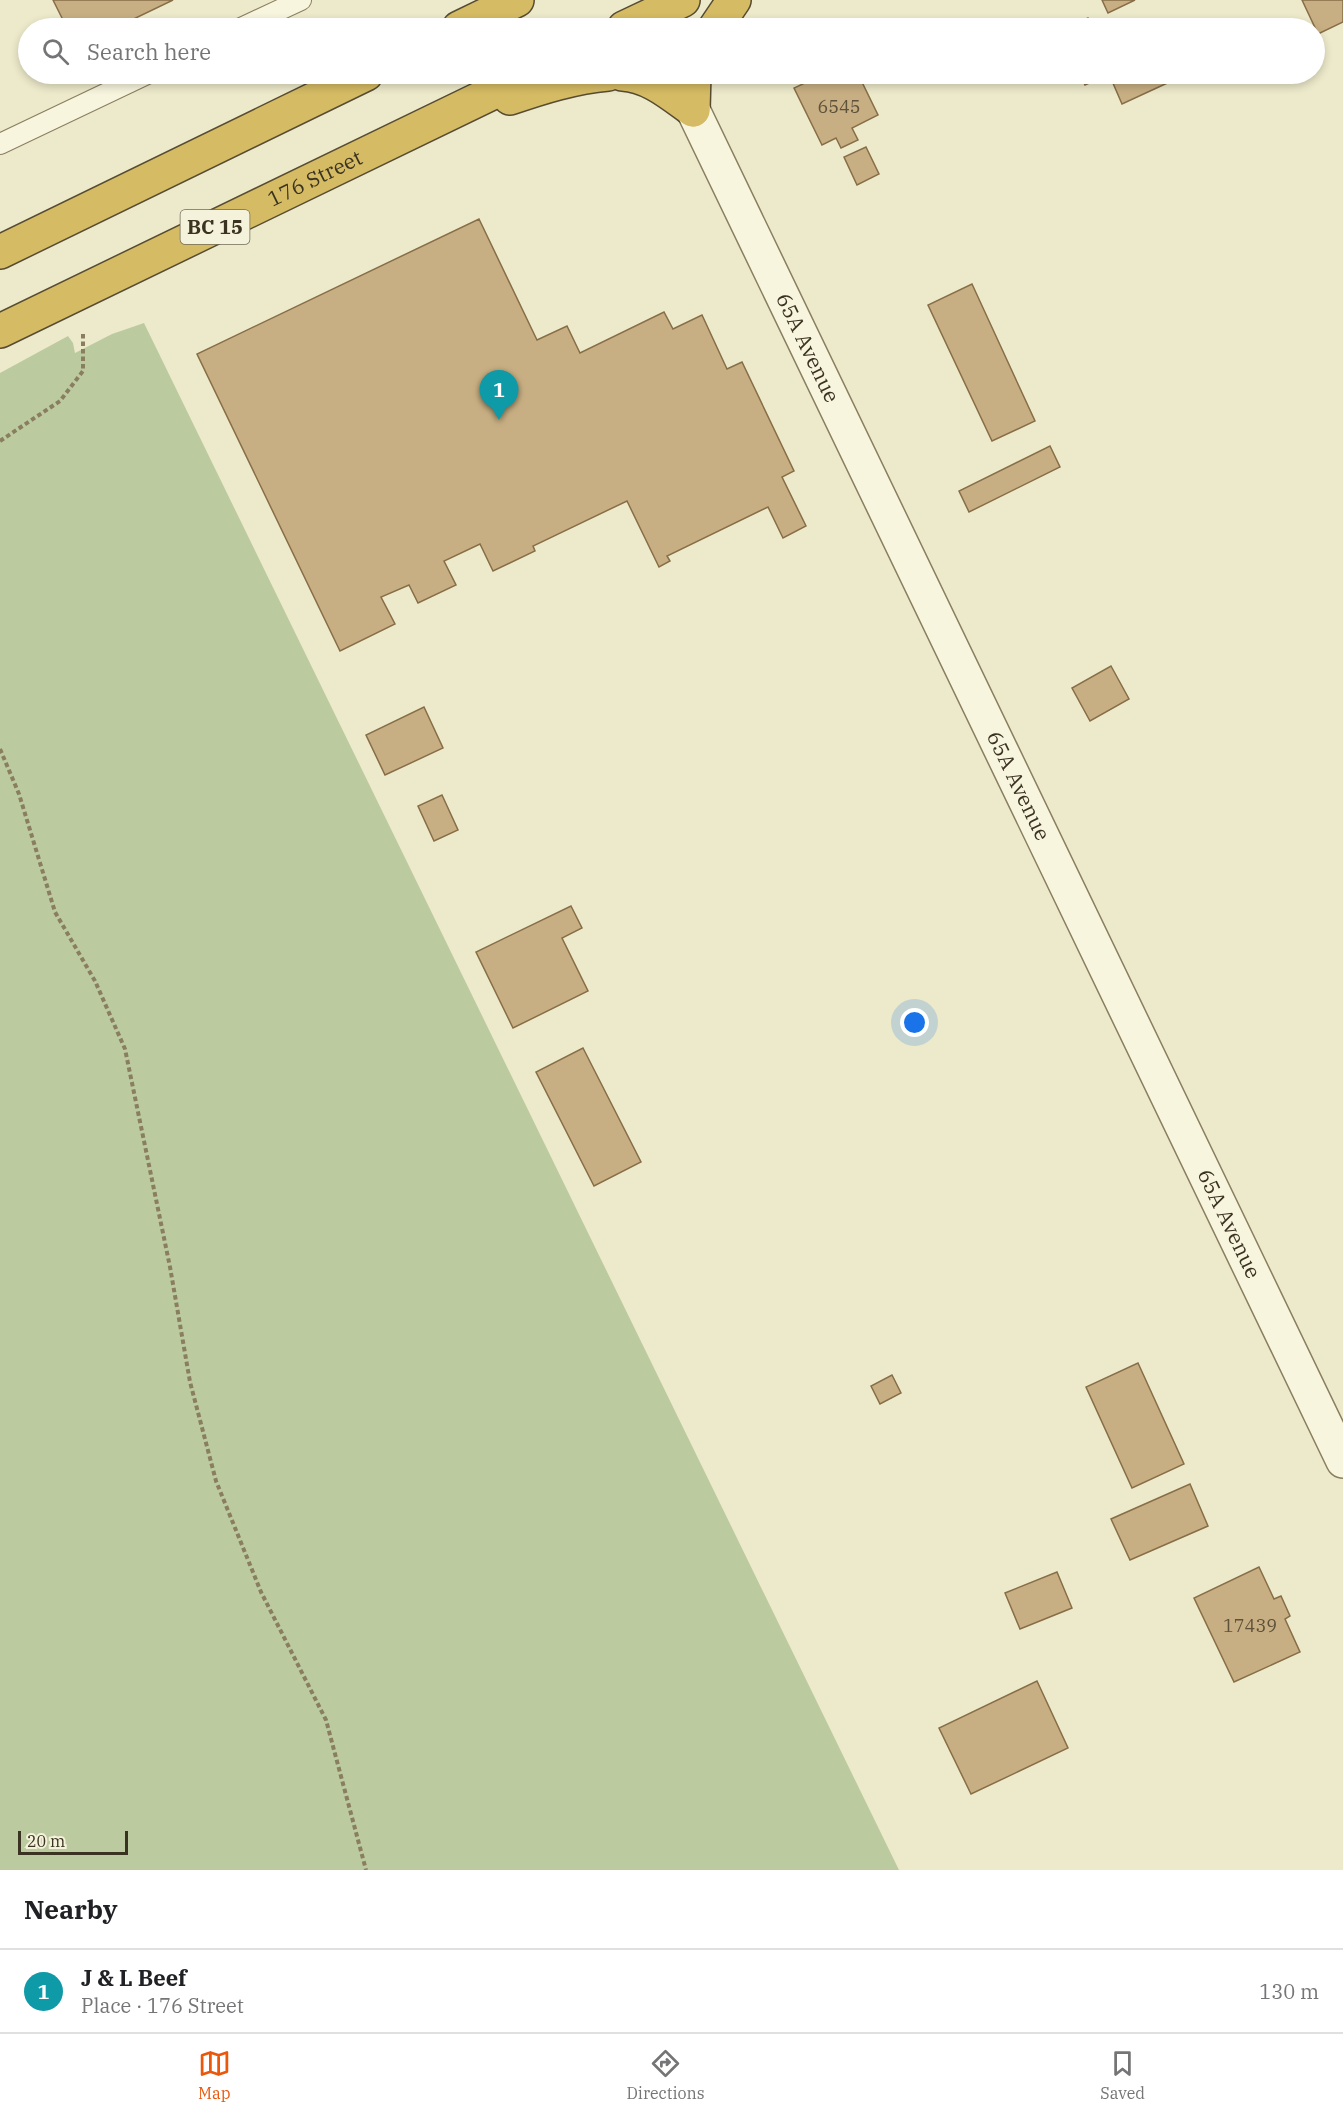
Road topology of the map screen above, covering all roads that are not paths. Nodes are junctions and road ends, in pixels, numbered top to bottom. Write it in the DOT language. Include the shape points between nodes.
graph roads {
  1 [pos="301,0"];
  2 [pos="517,0"];
  3 [pos="683,0"];
  4 [pos="734,0"];
  5 [pos="262,18"];
  6 [pos="480,18"];
  7 [pos="645,18"];
  8 [pos="722,18"];
  9 [pos="126,84"];
  10 [pos="345,84"];
  11 [pos="510,84"];
  12 [pos="552,84"];
  13 [pos="654,84"];
  14 [pos="694,84"];
  15 [pos="693,110"];
  16 [pos="431,122"];
  17 [pos="0,144"];
  18 [pos="0,252"];
  19 [pos="0,331"];
  20 [pos="1343,1461"];
  1 -- 5 [label="lane"];
  2 -- 6 [label="highway"];
  3 -- 7 [label="highway"];
  4 -- 8 [label="highway"];
  9 -- 17 [label="lane"];
  10 -- 18 [label="highway"];
  11 -- 16 [label="highway, 176 Street / BC 15"];
  12 -- 16 [label="highway"];
  13 -- 15 [label="highway"];
  14 -- 15 [label="highway"];
  15 -- 20 [label="street, 65A Avenue"];
  16 -- 19 [label="highway, 176 Street / BC 15"];
}
